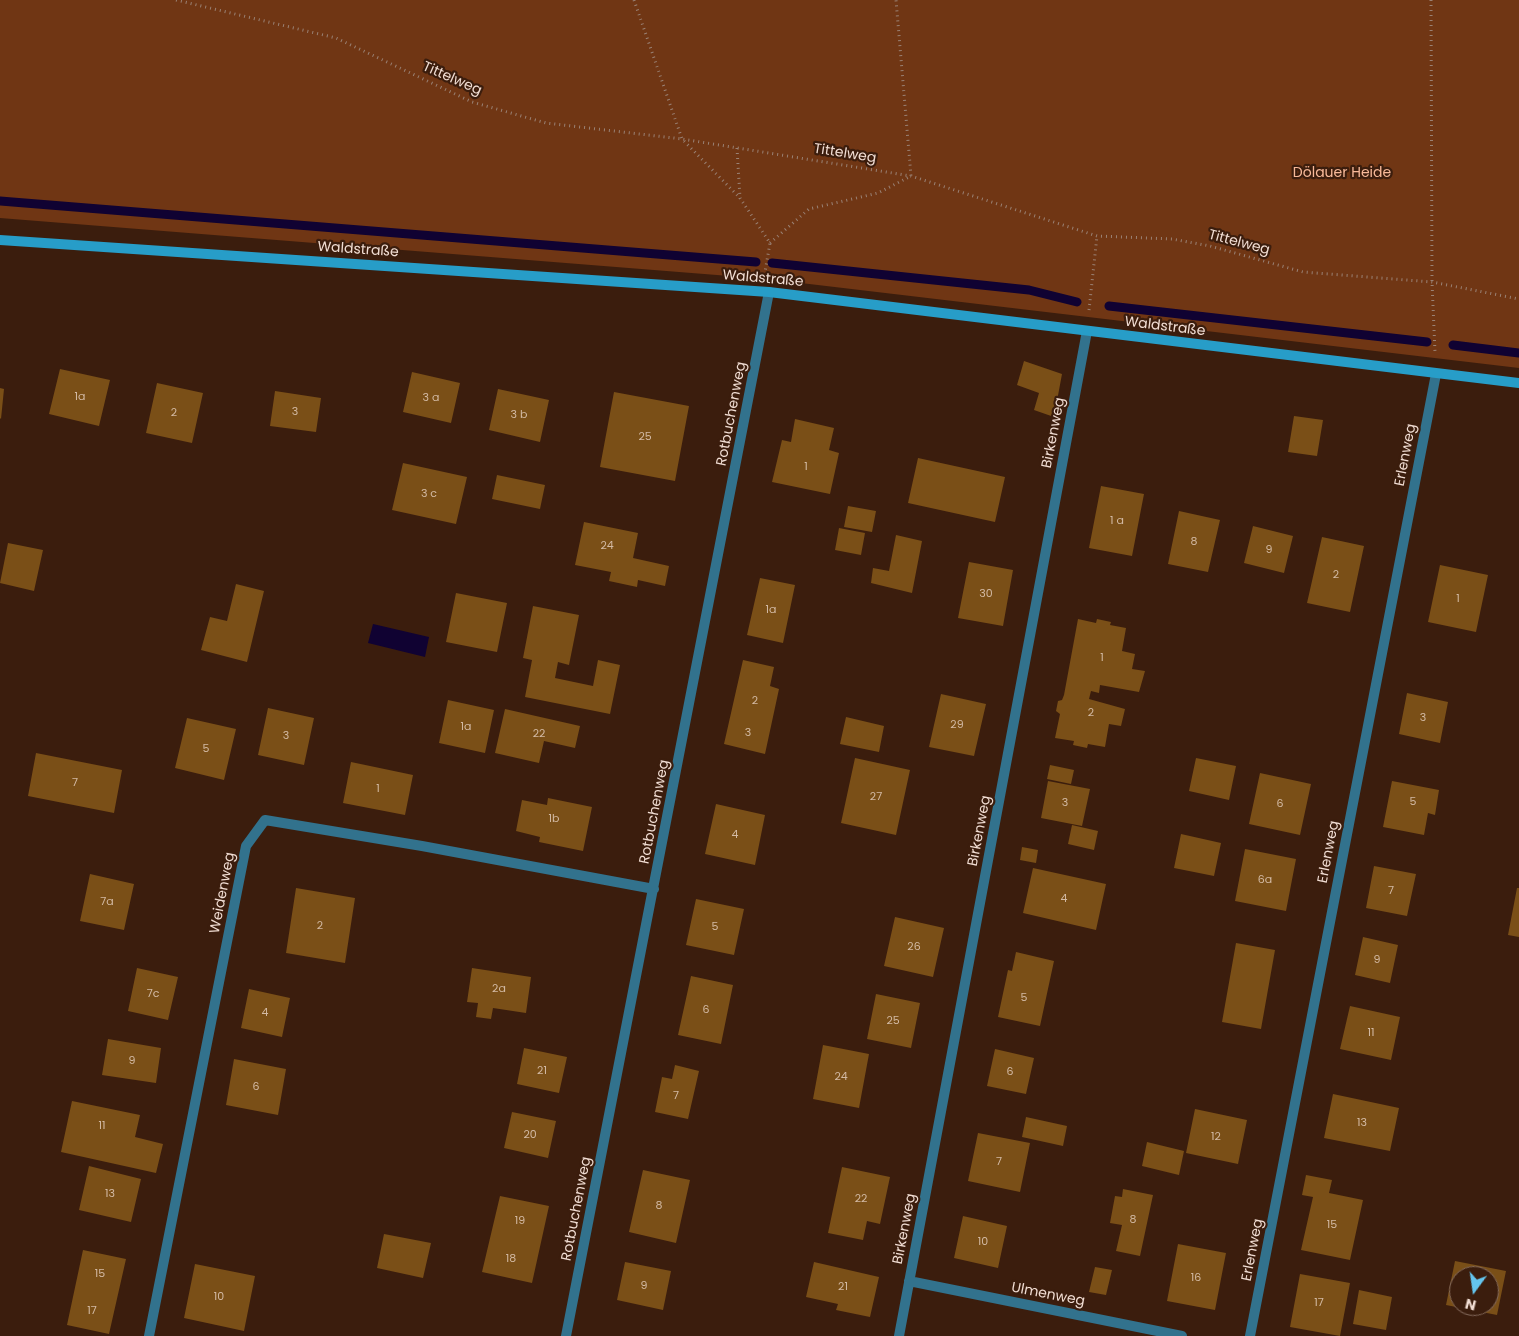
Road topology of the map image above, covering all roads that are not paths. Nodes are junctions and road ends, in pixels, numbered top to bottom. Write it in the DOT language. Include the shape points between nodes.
graph roads {
  1 [pos="0,240"];
  2 [pos="769,292"];
  3 [pos="1087,331"];
  4 [pos="1436,374"];
  5 [pos="1519,383"];
  6 [pos="654,889"];
  7 [pos="909,1282"];
  8 [pos="149,1336"];
  9 [pos="566,1336"];
  10 [pos="899,1336"];
  11 [pos="1182,1336"];
  12 [pos="1250,1336"];
  1 -- 2 [label="main road, Waldstraße"];
  2 -- 3 [label="main road, Waldstraße"];
  2 -- 6 [label="street, Rotbuchenweg"];
  3 -- 4 [label="main road, Waldstraße"];
  3 -- 7 [label="street, Birkenweg"];
  4 -- 5 [label="main road, Waldstraße"];
  4 -- 12 [label="street, Erlenweg"];
  6 -- 8 [label="street, Weidenweg" via="265,820 246,846"];
  6 -- 9 [label="street, Rotbuchenweg"];
  7 -- 10 [label="street, Birkenweg"];
  7 -- 11 [label="street, Ulmenweg"];
}
